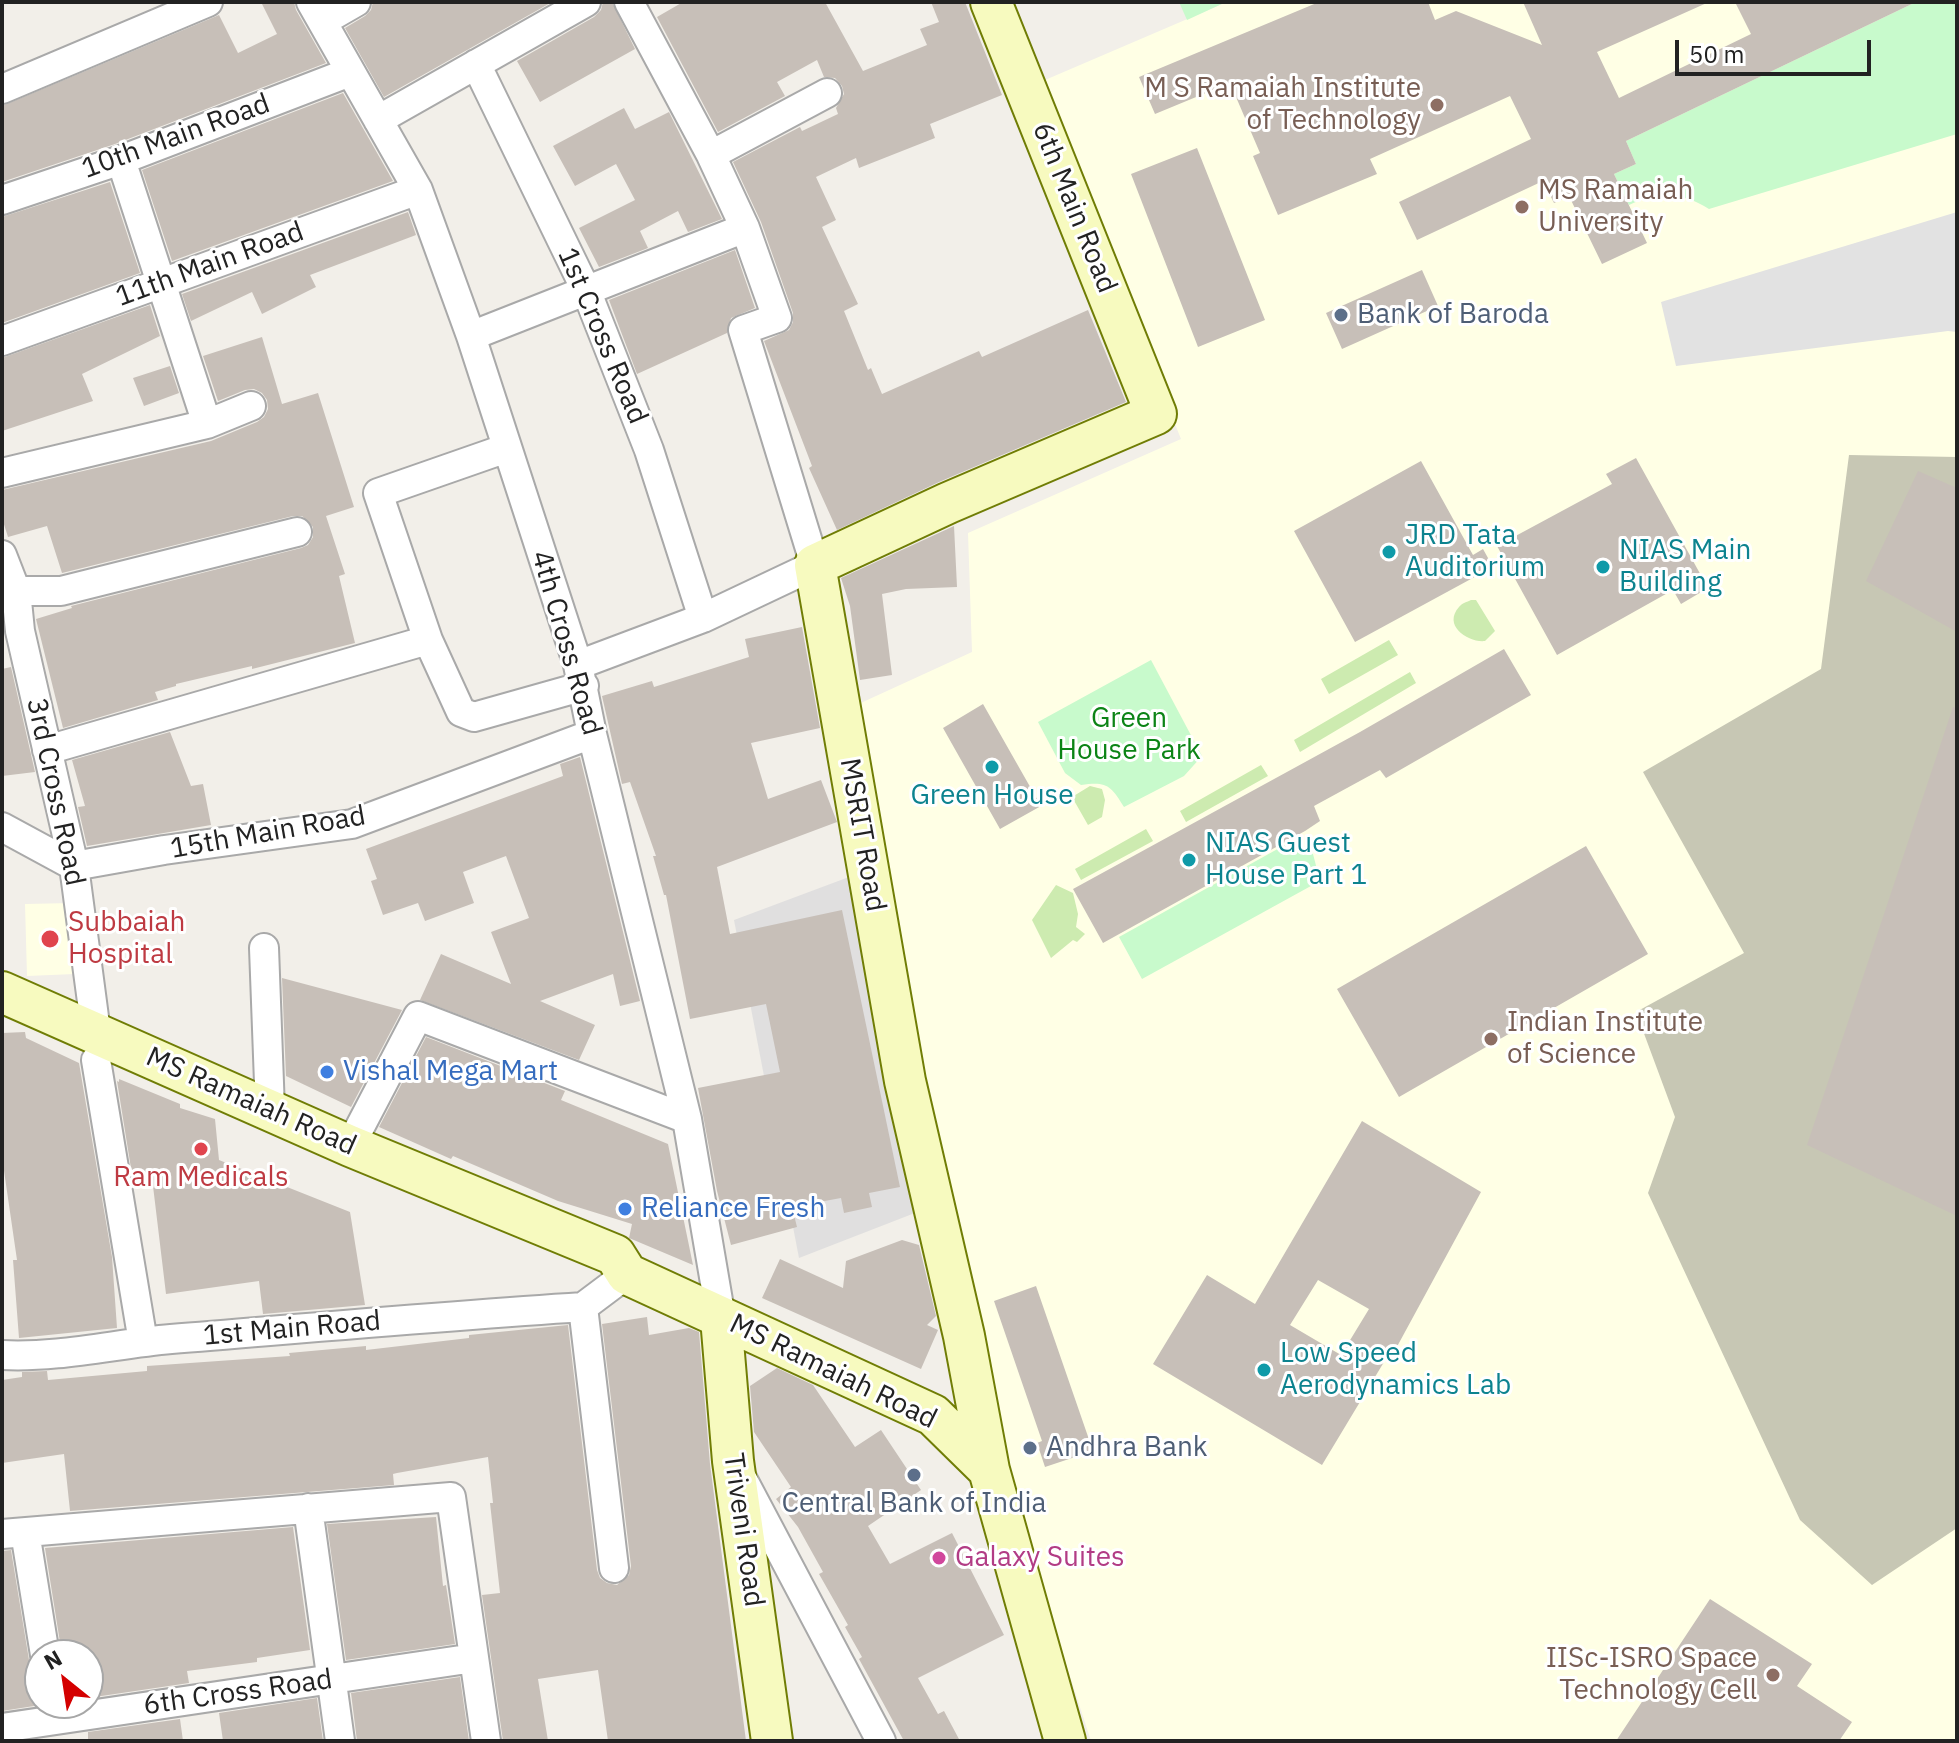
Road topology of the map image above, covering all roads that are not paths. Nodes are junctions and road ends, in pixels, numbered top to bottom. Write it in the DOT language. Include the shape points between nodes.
graph roads {
  1 [pos="208,2"];
  2 [pos="356,2"];
  3 [pos="586,2"];
  4 [pos="629,2"];
  5 [pos="991,2"];
  6 [pos="317,12"];
  7 [pos="476,64"];
  8 [pos="350,72"];
  9 [pos="2,89"];
  10 [pos="827,93"];
  11 [pos="378,120"];
  12 [pos="711,155"];
  13 [pos="121,160"];
  14 [pos="418,190"];
  15 [pos="2,200"];
  16 [pos="745,228"];
  17 [pos="162,282"];
  18 [pos="586,290"];
  19 [pos="471,336"];
  20 [pos="2,341"];
  21 [pos="251,406"];
  22 [pos="207,424"];
  23 [pos="507,448"];
  24 [pos="2,473"];
  25 [pos="297,532"];
  26 [pos="2,555"];
  27 [pos="815,565"];
  28 [pos="16,591"];
  29 [pos="703,618"];
  30 [pos="428,640"];
  31 [pos="13,656"];
  32 [pos="581,675"];
  33 [pos="592,734"];
  34 [pos="47,750"];
  35 [pos="2,827"];
  36 [pos="74,866"];
  37 [pos="264,948"];
  38 [pos="2,992"];
  39 [pos="2,1019"];
  40 [pos="96,1046"];
  41 [pos="270,1110"];
  42 [pos="687,1119"];
  43 [pos="350,1146"];
  44 [pos="627,1274"];
  45 [pos="583,1307"];
  46 [pos="721,1318"];
  47 [pos="143,1342"];
  48 [pos="2,1355"];
  49 [pos="968,1361"];
  50 [pos="933,1415"];
  51 [pos="733,1461"];
  52 [pos="989,1470"];
  53 [pos="308,1508"];
  54 [pos="14,1533"];
  55 [pos="614,1568"];
  56 [pos="41,1639"];
  57 [pos="474,1658"];
  58 [pos="331,1680"];
  59 [pos="56,1721"];
  60 [pos="2,1728"];
  61 [pos="340,1741"];
  62 [pos="486,1741"];
  63 [pos="772,1741"];
  64 [pos="881,1741"];
  65 [pos="1065,1741"];
  1 -- 9 [label="street"];
  2 -- 6 [label="street"];
  3 -- 7 [label="street"];
  4 -- 12 [label="street"];
  5 -- 27 [label="street, 6th Main Road" via="1156,414"];
  6 -- 8 [label="street, 4th Cross Road"];
  7 -- 11 [label="street"];
  7 -- 18 [label="street, 1st Cross Road"];
  8 -- 11 [label="street, 4th Cross Road"];
  8 -- 13 [label="street, 10th Main Road"];
  10 -- 12 [label="street"];
  11 -- 14 [label="street, 4th Cross Road"];
  12 -- 16 [label="street"];
  13 -- 15 [label="street, 10th Main Road"];
  13 -- 17 [label="street"];
  14 -- 17 [label="street, 11th Main Road"];
  14 -- 19 [label="street, 4th Cross Road"];
  16 -- 18 [label="street"];
  16 -- 27 [label="street" via="777,318 743,330"];
  17 -- 20 [label="street, 11th Main Road"];
  17 -- 22 [label="street"];
  18 -- 19 [label="street"];
  18 -- 29 [label="street, 1st Cross Road" via="659,478"];
  19 -- 23 [label="street, 4th Cross Road"];
  21 -- 22 [label="street"];
  22 -- 24 [label="street"];
  23 -- 30 [label="street" via="378,493"];
  23 -- 32 [label="street, 4th Cross Road"];
  25 -- 28 [label="street" via="61,591"];
  26 -- 28 [label="street, 3rd Cross Road"];
  27 -- 29 [label="street"];
  27 -- 49 [label="street, MSRIT Road" via="905,1081"];
  28 -- 31 [label="street, 3rd Cross Road"];
  29 -- 32 [label="street"];
  30 -- 32 [label="street" via="461,712 474,717"];
  30 -- 34 [label="street"];
  31 -- 34 [label="street, 3rd Cross Road"];
  32 -- 33 [label="street, 4th Cross Road"];
  33 -- 36 [label="street, 15th Main Road" via="352,824"];
  33 -- 42 [label="street, 4th Cross Road"];
  34 -- 36 [label="street, 3rd Cross Road"];
  35 -- 36 [label="street"];
  36 -- 40 [label="street, 3rd Cross Road"];
  37 -- 41 [label="street"];
  38 -- 40 [label="street, MS Ramaiah Road"];
  39 -- 40 [label="street, MS Ramaiah Road"];
  40 -- 41 [label="street, MS Ramaiah Road"];
  40 -- 44 [label="street, MS Ramaiah Road" via="326,1163 601,1280"];
  40 -- 47 [label="street, 3rd Cross Road"];
  41 -- 43 [label="street, MS Ramaiah Road"];
  42 -- 43 [label="street" via="418,1016"];
  42 -- 46 [label="street, 4th Cross Road"];
  43 -- 44 [label="street, MS Ramaiah Road" via="615,1255"];
  44 -- 45 [label="street"];
  44 -- 46 [label="street, MS Ramaiah Road"];
  45 -- 47 [label="street, 1st Main Road"];
  45 -- 55 [label="street"];
  46 -- 50 [label="street, MS Ramaiah Road"];
  46 -- 51 [label="street, Triveni Road"];
  47 -- 48 [label="street, 1st Main Road" via="28,1357"];
  49 -- 50 [label="street"];
  49 -- 52 [label="street, MSRIT Road"];
  50 -- 52 [label="street, MS Ramaiah Road"];
  51 -- 63 [label="street, Triveni Road"];
  51 -- 64 [label="street"];
  52 -- 65 [label="street, MS Ramaiah Road"];
  53 -- 54 [label="street"];
  53 -- 57 [label="street" via="451,1497"];
  53 -- 58 [label="street"];
  54 -- 56 [label="street"];
  57 -- 58 [label="street, 6th Cross Road"];
  57 -- 62 [label="street"];
  58 -- 59 [label="street, 6th Cross Road"];
  58 -- 61 [label="street"];
  59 -- 60 [label="street, 6th Cross Road"];
}
